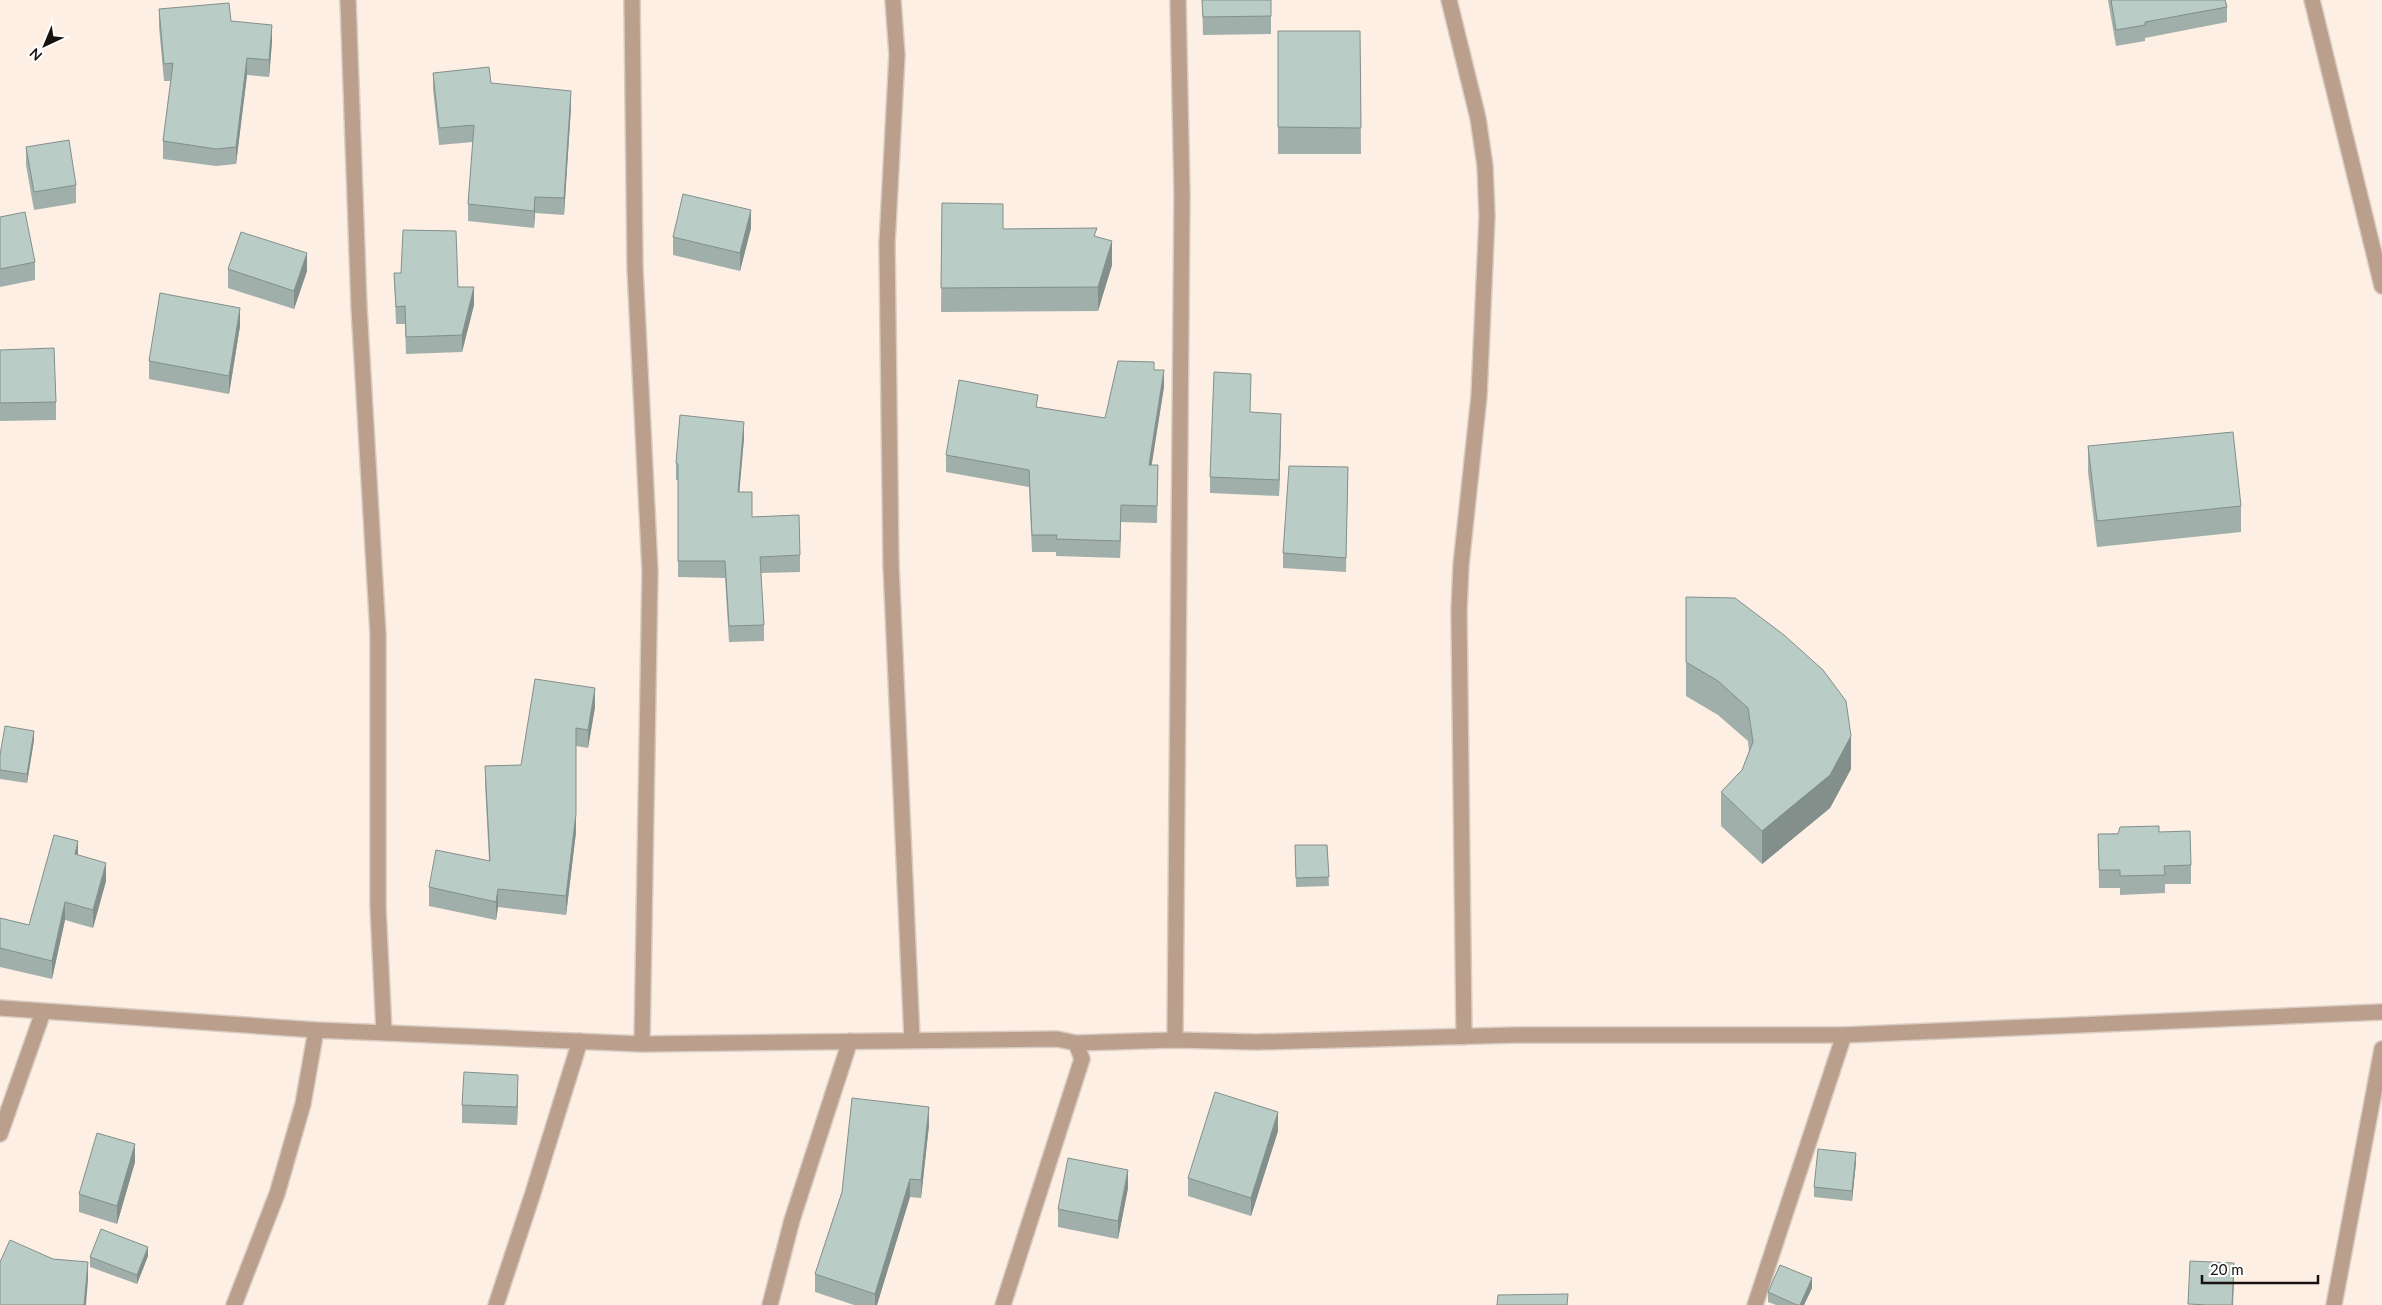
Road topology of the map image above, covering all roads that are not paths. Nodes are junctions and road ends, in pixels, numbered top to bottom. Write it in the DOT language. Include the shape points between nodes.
graph roads {
  1 [pos="348,0"];
  2 [pos="632,0"];
  3 [pos="892,0"];
  4 [pos="1178,0"];
  5 [pos="1449,0"];
  6 [pos="2312,0"];
  7 [pos="2382,286"];
  8 [pos="0,1008"];
  9 [pos="43,1012"];
  10 [pos="2382,1012"];
  11 [pos="316,1030"];
  12 [pos="384,1033"];
  13 [pos="1844,1035"];
  14 [pos="1464,1037"];
  15 [pos="912,1039"];
  16 [pos="1175,1040"];
  17 [pos="580,1041"];
  18 [pos="850,1041"];
  19 [pos="1076,1043"];
  20 [pos="642,1044"];
  21 [pos="2382,1050"];
  22 [pos="0,1134"];
  23 [pos="234,1305"];
  24 [pos="496,1305"];
  25 [pos="770,1305"];
  26 [pos="1003,1305"];
  27 [pos="1755,1305"];
  28 [pos="2334,1305"];
  1 -- 12 [label="street" via="359,307 378,634 378,907"];
  2 -- 20 [label="street" via="635,268 650,572"];
  3 -- 15 [label="street" via="897,55 887,244 891,565"];
  4 -- 16 [label="street" via="1182,195"];
  5 -- 14 [label="street" via="1478,118 1485,166 1487,216 1479,396 1459,611"];
  6 -- 7 [label="street"];
  8 -- 9 [label="street"];
  9 -- 11 [label="street"];
  9 -- 22 [label="street"];
  10 -- 13 [label="street"];
  11 -- 12 [label="street"];
  11 -- 23 [label="street" via="303,1104 277,1194"];
  12 -- 17 [label="street"];
  13 -- 14 [label="street"];
  13 -- 27 [label="street"];
  14 -- 16 [label="street" via="1257,1042"];
  15 -- 18 [label="street"];
  15 -- 19 [label="street" via="1057,1039"];
  16 -- 19 [label="street"];
  17 -- 20 [label="street"];
  17 -- 24 [label="street"];
  18 -- 20 [label="street"];
  18 -- 25 [label="street" via="792,1220"];
  19 -- 26 [label="street" via="1082,1059"];
  21 -- 28 [label="street"];
}
